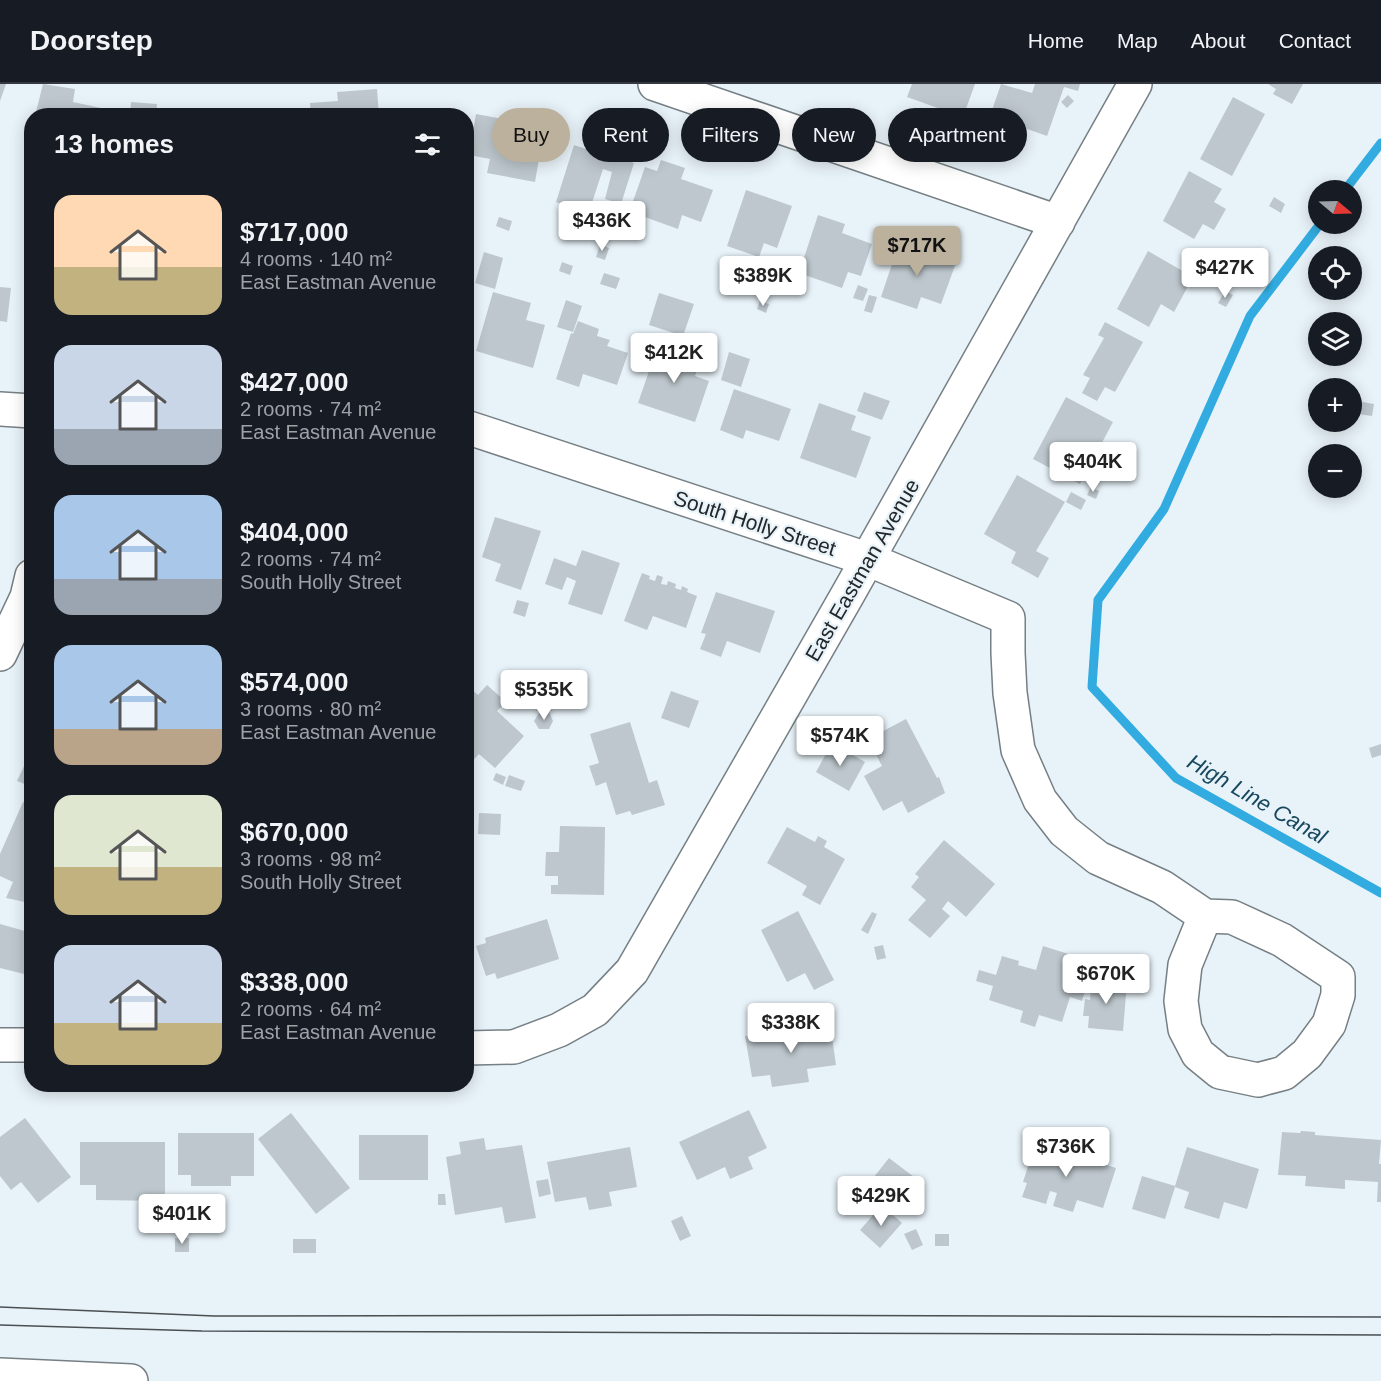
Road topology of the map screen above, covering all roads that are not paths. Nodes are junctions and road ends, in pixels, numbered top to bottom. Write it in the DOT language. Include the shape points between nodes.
graph roads {
  1 [pos="655,84"];
  2 [pos="1135,84"];
  3 [pos="1058,222"];
  4 [pos="0,409"];
  5 [pos="24,410"];
  6 [pos="474,430"];
  7 [pos="867,560"];
  8 [pos="24,603"];
  9 [pos="0,654"];
  10 [pos="1205,916"];
  11 [pos="0,1045"];
  12 [pos="24,1045"];
  13 [pos="474,1048"];
  14 [pos="0,1375"];
  15 [pos="131,1381"];
  1 -- 3 [label="main road"];
  2 -- 3 [label="main road, East Eastman Avenue"];
  3 -- 7 [label="main road, East Eastman Avenue"];
  4 -- 5 [label="main road"];
  6 -- 7 [label="main road, South Holly Street"];
  7 -- 10 [label="main road, South Holly Street" via="1008,618 1010,693 1018,750 1040,800 1064,831 1098,858 1162,887"];
  7 -- 13 [label="main road, East Eastman Avenue" via="632,971 595,1010 559,1030 514,1047"];
  8 -- 9 [label="main road"];
  10 -- 10 [label="main road, South Holly Street" via="1232,917 1282,940 1338,977 1338,995 1329,1024 1307,1054 1284,1073 1258,1080 1221,1072 1198,1054 1185,1029 1181,1001 1185,965"];
  11 -- 12 [label="main road"];
  14 -- 15 [label="main road"];
}
